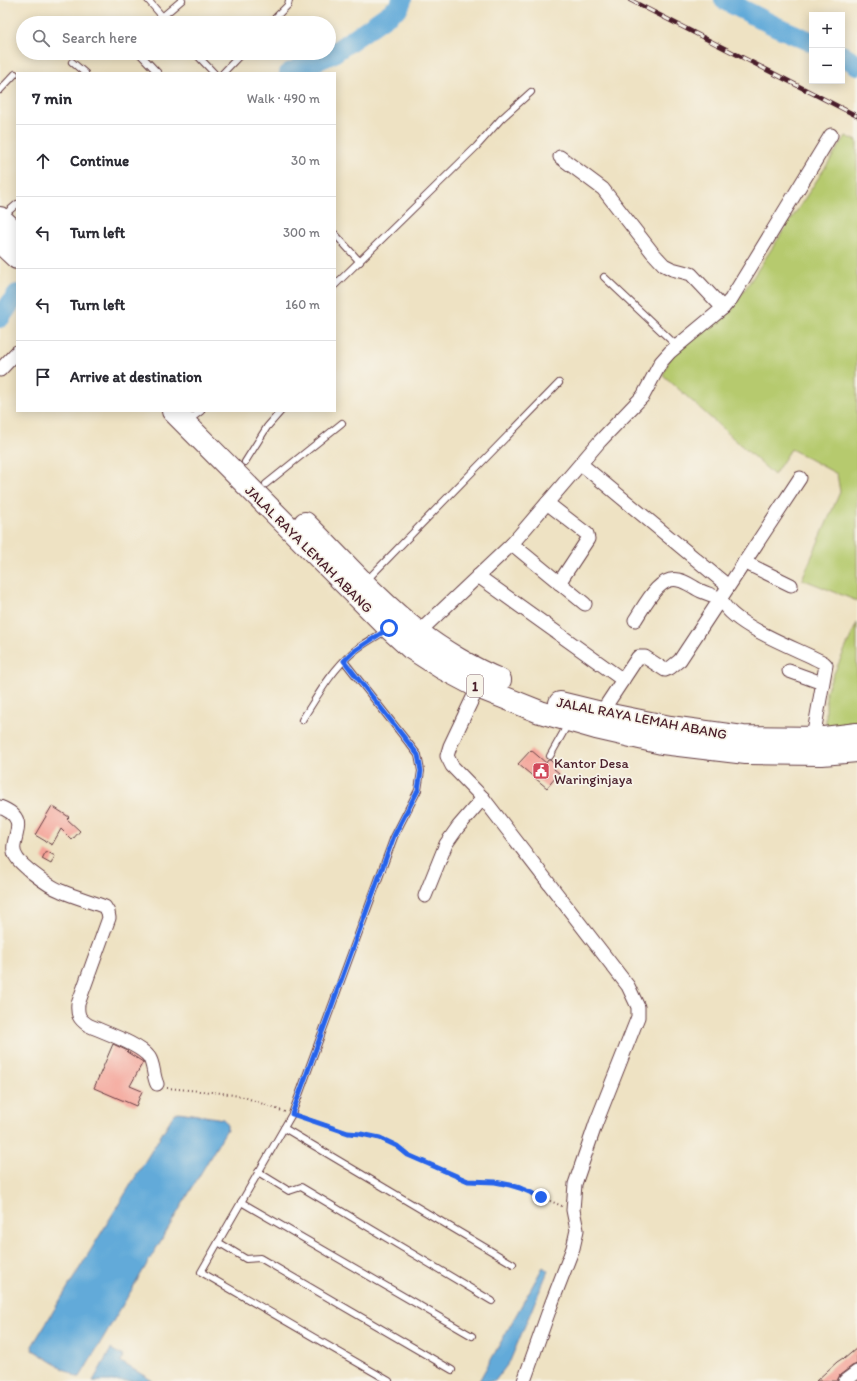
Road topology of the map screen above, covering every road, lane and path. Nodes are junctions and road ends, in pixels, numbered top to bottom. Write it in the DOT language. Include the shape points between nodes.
graph roads {
  1 [pos="148,0"];
  2 [pos="182,0"];
  3 [pos="289,0"];
  4 [pos="161,16"];
  5 [pos="163,16"];
  6 [pos="277,16"];
  7 [pos="146,60"];
  8 [pos="202,60"];
  9 [pos="235,60"];
  10 [pos="72,62"];
  11 [pos="83,72"];
  12 [pos="157,72"];
  13 [pos="213,72"];
  14 [pos="224,72"];
  15 [pos="14,74"];
  16 [pos="0,90"];
  17 [pos="531,92"];
  18 [pos="831,135"];
  19 [pos="560,157"];
  20 [pos="16,205"];
  21 [pos="0,218"];
  22 [pos="336,235"];
  23 [pos="8,248"];
  24 [pos="360,262"];
  25 [pos="604,277"];
  26 [pos="336,284"];
  27 [pos="723,308"];
  28 [pos="677,346"];
  29 [pos="16,353"];
  30 [pos="0,370"];
  31 [pos="559,383"];
  32 [pos="280,412"];
  33 [pos="190,414"];
  34 [pos="342,423"];
  35 [pos="245,462"];
  36 [pos="581,464"];
  37 [pos="800,478"];
  38 [pos="266,484"];
  39 [pos="547,503"];
  40 [pos="512,544"];
  41 [pos="744,562"];
  42 [pos="478,576"];
  43 [pos="364,583"];
  44 [pos="559,583"];
  45 [pos="792,585"];
  46 [pos="728,586"];
  47 [pos="721,599"];
  48 [pos="585,604"];
  49 [pos="634,620"];
  50 [pos="389,628"];
  51 [pos="418,633"];
  52 [pos="344,661"];
  53 [pos="788,671"];
  54 [pos="623,680"];
  55 [pos="822,683"];
  56 [pos="478,687"];
  57 [pos="601,713"];
  58 [pos="302,720"];
  59 [pos="570,721"];
  60 [pos="857,734"];
  61 [pos="813,738"];
  62 [pos="857,751"];
  63 [pos="550,756"];
  64 [pos="482,798"];
  65 [pos="0,807"];
  66 [pos="425,896"];
  67 [pos="157,1084"];
  68 [pos="292,1114"];
  69 [pos="284,1128"];
  70 [pos="258,1172"];
  71 [pos="241,1202"];
  72 [pos="573,1210"];
  73 [pos="218,1242"];
  74 [pos="513,1264"];
  75 [pos="492,1301"];
  76 [pos="472,1336"];
  77 [pos="452,1370"];
  78 [pos="857,1372"];
  79 [pos="388,1381"];
  80 [pos="524,1381"];
  81 [pos="845,1381"];
  1 -- 4 [label="lane"];
  2 -- 5 [label="lane"];
  3 -- 6 [label="lane" via="288,5"];
  7 -- 12 [label="lane"];
  8 -- 13 [label="lane"];
  9 -- 14 [label="lane"];
  10 -- 11 [label="lane"];
  15 -- 16 [label="lane"];
  17 -- 24 [label="lane" via="501,119"];
  18 -- 27 [label="street" via="731,299"];
  19 -- 27 [label="street" via="603,189 664,265 691,274"];
  20 -- 21 [label="lane"];
  21 -- 23 [label="highway"];
  22 -- 24 [label="lane"];
  24 -- 26 [label="lane"];
  25 -- 28 [label="lane"];
  27 -- 28 [label="street"];
  28 -- 36 [label="street" via="660,362 643,396"];
  29 -- 30 [label="street"];
  31 -- 43 [label="lane"];
  32 -- 35 [label="lane" via="267,427"];
  33 -- 35 [label="highway, JALAL RAYA LEMAH ABANG / 1"];
  33 -- 50 [label="highway, JALAL RAYA LEMAH ABANG / 1"];
  34 -- 38 [label="lane"];
  35 -- 38 [label="highway, JALAL RAYA LEMAH ABANG / 1"];
  36 -- 39 [label="street"];
  36 -- 46 [label="street"];
  37 -- 41 [label="street"];
  38 -- 43 [label="highway, JALAL RAYA LEMAH ABANG / 1"];
  39 -- 40 [label="street"];
  39 -- 44 [label="street" via="588,537"];
  40 -- 42 [label="street"];
  40 -- 44 [label="street"];
  41 -- 45 [label="street"];
  41 -- 46 [label="street"];
  42 -- 51 [label="street"];
  42 -- 54 [label="street"];
  43 -- 51 [label="highway, JALAL RAYA LEMAH ABANG / 1"];
  44 -- 48 [label="street"];
  46 -- 47 [label="street"];
  47 -- 49 [label="street" via="674,579 662,584 655,591"];
  47 -- 54 [label="street" via="680,660 665,670 645,657 638,657"];
  47 -- 55 [label="street" via="723,605 740,620 824,663 826,668"];
  50 -- 52 [label="lane"];
  50 -- 56 [label="highway, JALAL RAYA LEMAH ABANG / 1" via="411,648"];
  51 -- 57 [label="highway, JALAL RAYA LEMAH ABANG / 1" via="484,674 543,699"];
  52 -- 58 [label="lane" via="328,680"];
  52 -- 68 [label="lane" via="418,755 421,771 418,790 394,836"];
  53 -- 55 [label="street"];
  54 -- 57 [label="street"];
  55 -- 61 [label="street"];
  56 -- 59 [label="highway, JALAL RAYA LEMAH ABANG / 1"];
  56 -- 64 [label="street" via="447,756 452,766"];
  57 -- 61 [label="highway, JALAL RAYA LEMAH ABANG / 1" via="670,727 743,737"];
  59 -- 62 [label="highway, JALAL RAYA LEMAH ABANG / 1" via="662,743 746,753 822,754"];
  59 -- 63 [label="lane"];
  60 -- 61 [label="highway, JALAL RAYA LEMAH ABANG / 1"];
  64 -- 66 [label="street" via="446,844"];
  64 -- 72 [label="street" via="628,986 638,1007 638,1018 596,1123 575,1184"];
  65 -- 67 [label="street" via="8,810 18,821 14,852 24,866 59,891 105,907 108,912 109,918 78,1004 78,1017 88,1025 143,1051 150,1058"];
  67 -- 68 [label="path" via="166,1088 244,1097"];
  68 -- 69 [label="lane"];
  68 -- 72 [label="path" via="348,1133 380,1138 408,1155 468,1181 515,1186"];
  69 -- 70 [label="lane"];
  69 -- 74 [label="lane"];
  70 -- 71 [label="lane"];
  70 -- 75 [label="lane" via="289,1191 301,1187"];
  71 -- 73 [label="lane"];
  71 -- 76 [label="lane"];
  72 -- 80 [label="street" via="577,1230 574,1248"];
  73 -- 77 [label="lane" via="246,1259 260,1258"];
  73 -- 79 [label="lane" via="201,1272"];
  78 -- 81 [label="street"];
}
